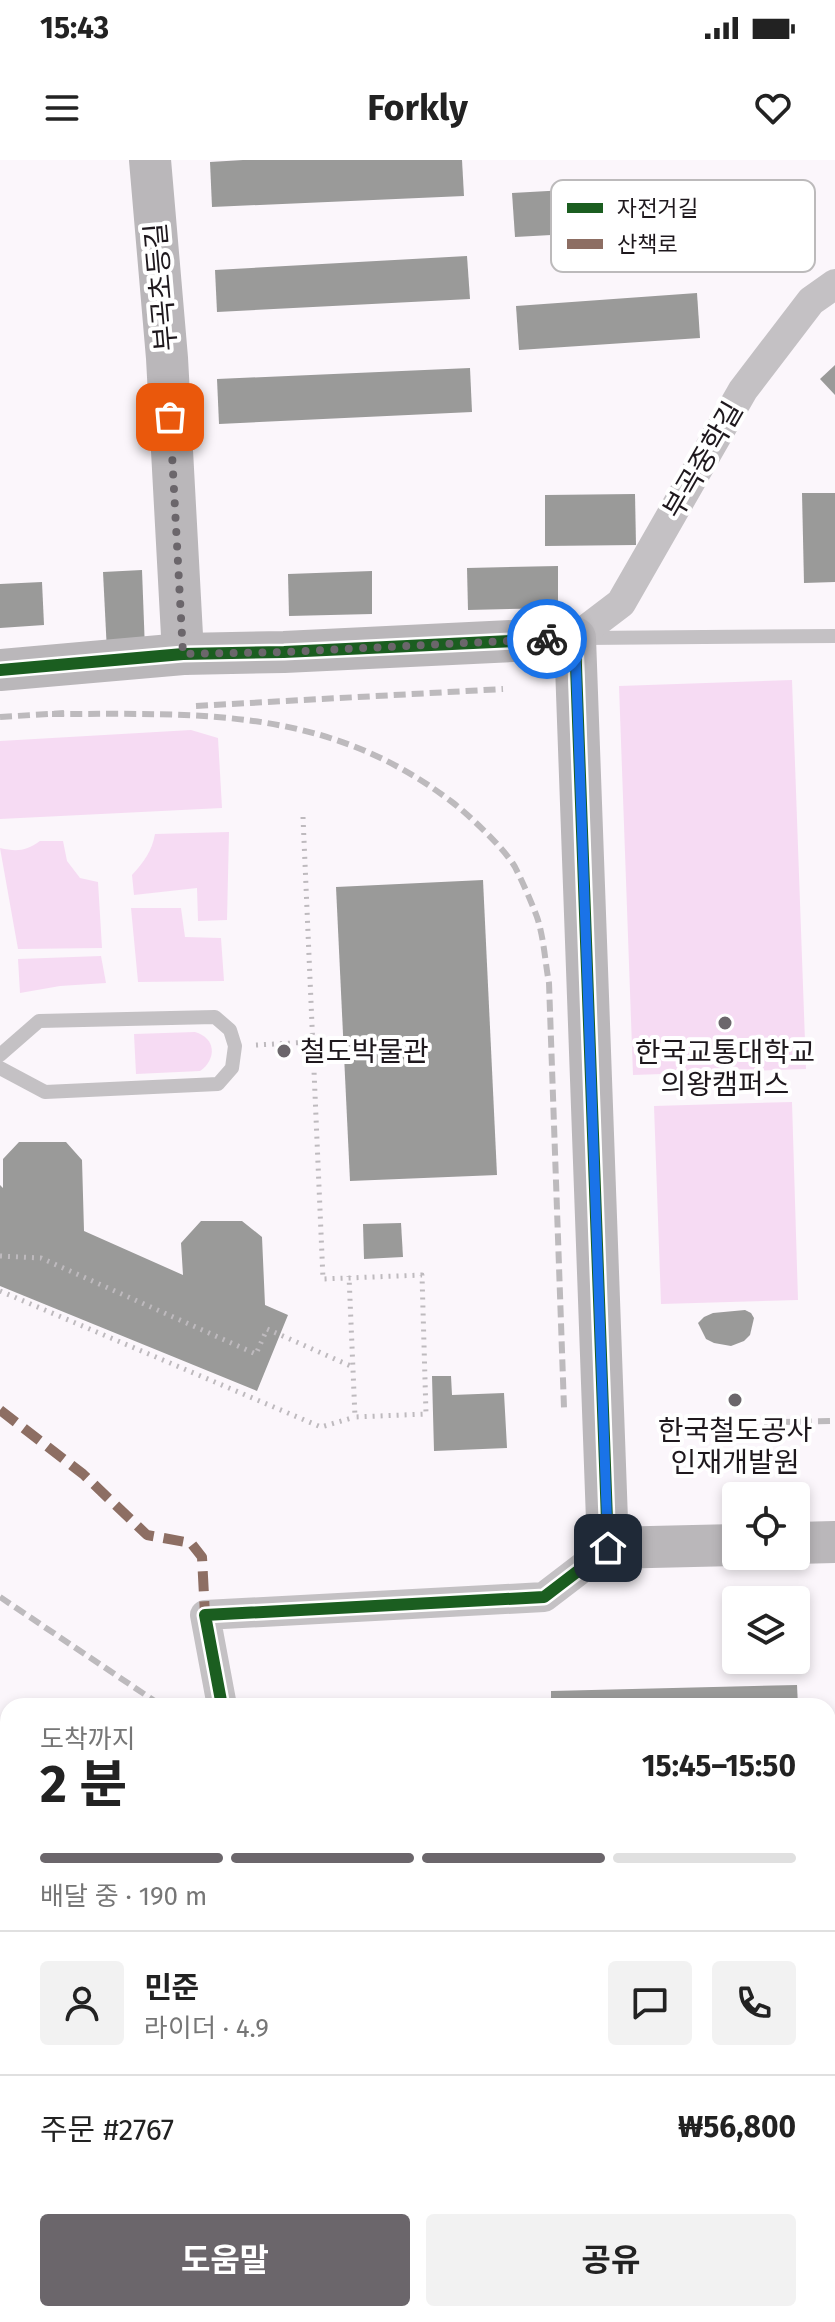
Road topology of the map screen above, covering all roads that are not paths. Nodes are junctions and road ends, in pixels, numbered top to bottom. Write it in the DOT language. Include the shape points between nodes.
graph roads {
  1 [pos="150,160"];
  2 [pos="835,284"];
  3 [pos="835,636"];
  4 [pos="575,638"];
  5 [pos="183,654"];
  6 [pos="0,670"];
  7 [pos="0,1055"];
  8 [pos="0,1068"];
  9 [pos="835,1542"];
  10 [pos="810,1543"];
  11 [pos="722,1545"];
  12 [pos="608,1548"];
  13 [pos="221,1698"];
  1 -- 5 [label="street, 부곡초등길"];
  2 -- 4 [label="street, 부곡중학길" via="811,301 743,390 621,603"];
  3 -- 4 [label="lane"];
  4 -- 5 [label="street"];
  4 -- 12 [label="street"];
  5 -- 6 [label="street"];
  7 -- 8 [label="lane" via="39,1021 215,1017 230,1030 235,1046 232,1068 218,1084 45,1092"];
  9 -- 10 [label="street"];
  11 -- 12 [label="street"];
  12 -- 13 [label="street" via="544,1597 205,1615"];
}
